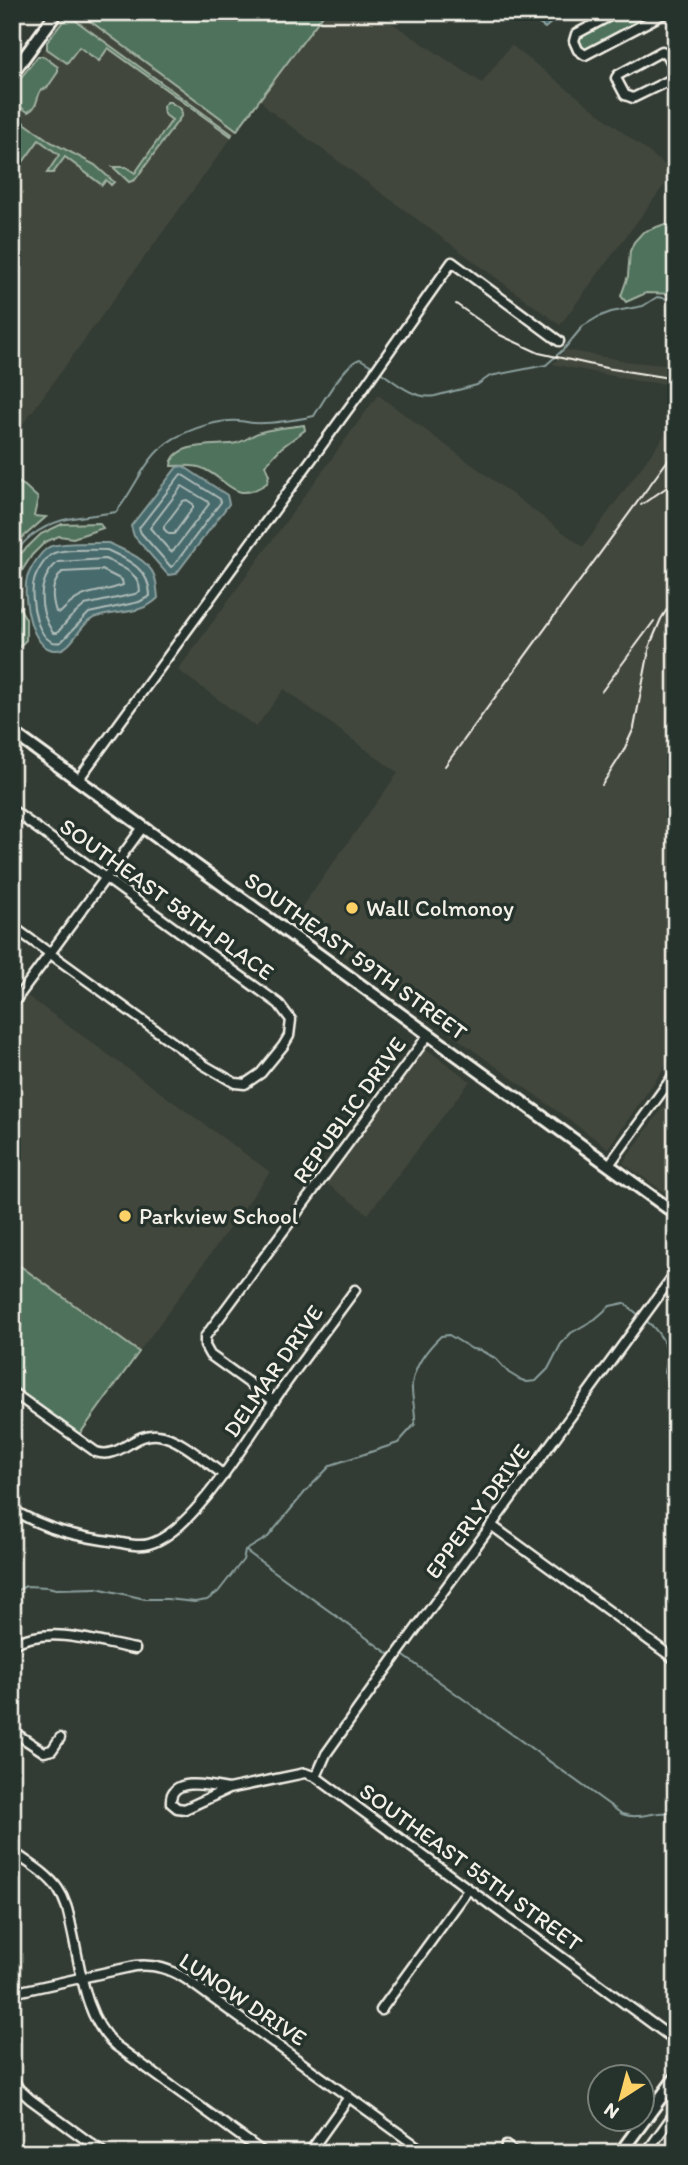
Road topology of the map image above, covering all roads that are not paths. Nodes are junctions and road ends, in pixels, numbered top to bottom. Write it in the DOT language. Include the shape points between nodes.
graph roads {
  1 [pos="57,12"];
  2 [pos="617,12"];
  3 [pos="667,12"];
  4 [pos="676,71"];
  5 [pos="12,74"];
  6 [pos="676,77"];
  7 [pos="559,341"];
  8 [pos="12,732"];
  9 [pos="78,779"];
  10 [pos="12,810"];
  11 [pos="143,827"];
  12 [pos="105,877"];
  13 [pos="12,926"];
  14 [pos="50,954"];
  15 [pos="12,1005"];
  16 [pos="429,1034"];
  17 [pos="676,1072"];
  18 [pos="609,1166"];
  19 [pos="676,1214"];
  20 [pos="676,1272"];
  21 [pos="355,1290"];
  22 [pos="12,1392"];
  23 [pos="274,1401"];
  24 [pos="224,1475"];
  25 [pos="12,1508"];
  26 [pos="491,1525"];
  27 [pos="12,1644"];
  28 [pos="135,1649"];
  29 [pos="676,1660"];
  30 [pos="12,1731"];
  31 [pos="60,1738"];
  32 [pos="316,1777"];
  33 [pos="228,1789"];
  34 [pos="12,1852"];
  35 [pos="468,1890"];
  36 [pos="83,1978"];
  37 [pos="12,1993"];
  38 [pos="381,2010"];
  39 [pos="676,2041"];
  40 [pos="676,2077"];
  41 [pos="12,2078"];
  42 [pos="349,2097"];
  43 [pos="658,2101"];
  44 [pos="675,2113"];
  45 [pos="506,2146"];
  46 [pos="104,2153"];
  47 [pos="264,2153"];
  48 [pos="309,2153"];
  49 [pos="426,2153"];
  50 [pos="515,2153"];
  51 [pos="620,2153"];
  52 [pos="646,2153"];
  1 -- 5 [label="main road"];
  2 -- 3 [label="street" via="576,34 578,50 585,55"];
  4 -- 6 [label="street" via="663,51 616,78 625,95 633,98"];
  7 -- 9 [label="street" via="452,262"];
  8 -- 9 [label="main road, SOUTHEAST 59TH STREET"];
  9 -- 11 [label="main road, SOUTHEAST 59TH STREET"];
  10 -- 12 [label="street, SOUTHEAST 58TH PLACE"];
  11 -- 12 [label="street"];
  11 -- 16 [label="main road, SOUTHEAST 59TH STREET"];
  12 -- 14 [label="street"];
  12 -- 14 [label="street, SOUTHEAST 58TH PLACE" via="279,1004 291,1025 283,1046 261,1073 245,1084 235,1083"];
  13 -- 14 [label="street"];
  14 -- 15 [label="street"];
  16 -- 18 [label="main road, SOUTHEAST 59TH STREET"];
  16 -- 23 [label="street, REPUBLIC DRIVE" via="205,1337 211,1355"];
  17 -- 18 [label="street"];
  18 -- 19 [label="main road, SOUTHEAST 59TH STREET"];
  20 -- 26 [label="street, EPPERLY DRIVE"];
  21 -- 23 [label="street, DELMAR DRIVE"];
  22 -- 24 [label="street" via="96,1452 112,1454 142,1436 160,1435"];
  23 -- 24 [label="street, DELMAR DRIVE"];
  24 -- 25 [label="street, DELMAR DRIVE" via="185,1520 161,1540 147,1545 61,1532"];
  26 -- 29 [label="street"];
  26 -- 32 [label="street, EPPERLY DRIVE" via="342,1732"];
  27 -- 28 [label="street" via="68,1635"];
  30 -- 31 [label="street" via="44,1752"];
  32 -- 33 [label="street" via="305,1773"];
  32 -- 35 [label="street, SOUTHEAST 55TH STREET"];
  33 -- 33 [label="street" via="185,1785 174,1790 170,1803 185,1809"];
  34 -- 36 [label="street" via="58,1889 66,1904"];
  35 -- 38 [label="street"];
  35 -- 39 [label="street, SOUTHEAST 55TH STREET"];
  36 -- 37 [label="street, LUNOW DRIVE"];
  36 -- 42 [label="street, LUNOW DRIVE" via="146,1965 175,1972"];
  36 -- 47 [label="street" via="95,2020 109,2039"];
  40 -- 43 [label="main road"];
  41 -- 46 [label="street" via="30,2099"];
  42 -- 48 [label="street"];
  42 -- 49 [label="street, LUNOW DRIVE"];
  43 -- 44 [label="street"];
  43 -- 51 [label="main road"];
  44 -- 52 [label="street"];
  45 -- 50 [label="street"];
}
